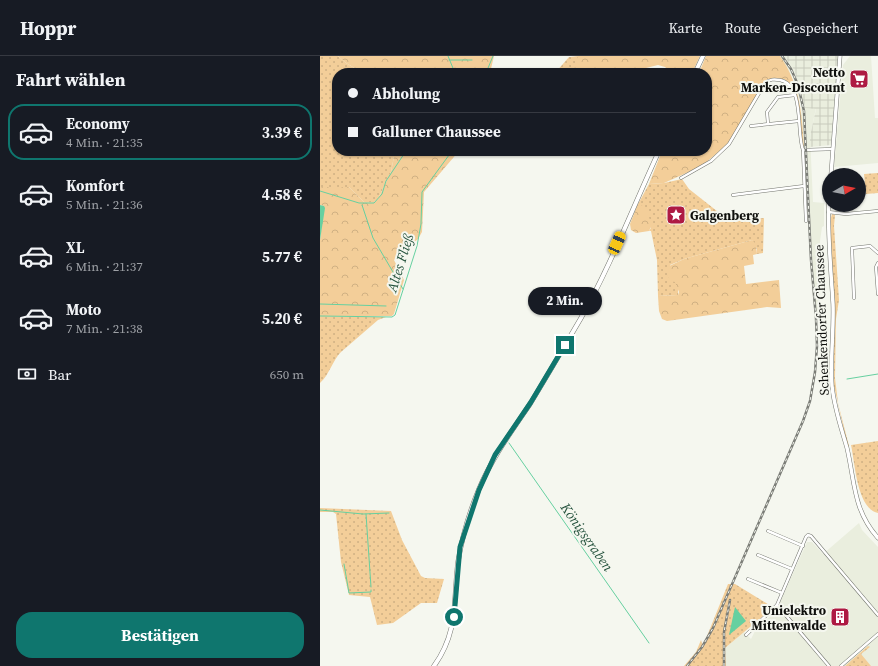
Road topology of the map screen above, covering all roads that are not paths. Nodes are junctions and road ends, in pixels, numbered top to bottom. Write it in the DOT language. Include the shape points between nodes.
graph roads {
  1 [pos="703,56"];
  2 [pos="840,56"];
  3 [pos="697,68"];
  4 [pos="795,94"];
  5 [pos="799,121"];
  6 [pos="768,124"];
  7 [pos="750,126"];
  8 [pos="833,149"];
  9 [pos="803,150"];
  10 [pos="657,156"];
  11 [pos="831,168"];
  12 [pos="681,178"];
  13 [pos="804,186"];
  14 [pos="733,195"];
  15 [pos="878,211"];
  16 [pos="828,212"];
  17 [pos="806,220"];
  18 [pos="878,253"];
  19 [pos="878,263"];
  20 [pos="878,294"];
  21 [pos="854,298"];
  22 [pos="768,531"];
  23 [pos="878,538"];
  24 [pos="803,546"];
  25 [pos="758,555"];
  26 [pos="792,569"];
  27 [pos="748,579"];
  28 [pos="782,593"];
  29 [pos="777,605"];
  30 [pos="878,615"];
  31 [pos="878,634"];
  32 [pos="746,635"];
  33 [pos="434,666"];
  34 [pos="829,666"];
  35 [pos="841,666"];
  1 -- 3 [label="main road"];
  2 -- 8 [label="main road"];
  4 -- 5 [label="street"];
  4 -- 6 [label="street" via="778,97 767,112"];
  4 -- 12 [label="street" via="785,82 775,79 768,81 730,144 711,161"];
  5 -- 6 [label="street"];
  5 -- 9 [label="street" via="800,143"];
  6 -- 7 [label="street"];
  8 -- 9 [label="street"];
  8 -- 11 [label="main road"];
  9 -- 13 [label="street"];
  10 -- 33 [label="main road" via="598,285 529,405 491,463 468,517 458,564 453,622 445,647"];
  13 -- 14 [label="street"];
  13 -- 17 [label="street"];
  15 -- 16 [label="street" via="846,214"];
  16 -- 23 [label="main road, Schenkendorfer Chaussee" via="833,310 833,393 857,502 866,523"];
  18 -- 21 [label="street" via="870,246 852,248"];
  19 -- 20 [label="street"];
  22 -- 24 [label="street"];
  24 -- 26 [label="street"];
  24 -- 30 [label="street" via="808,535 811,536"];
  25 -- 26 [label="street"];
  26 -- 28 [label="street"];
  27 -- 28 [label="street"];
  28 -- 29 [label="street"];
  29 -- 32 [label="street"];
  29 -- 34 [label="street"];
  31 -- 35 [label="street"];
}
